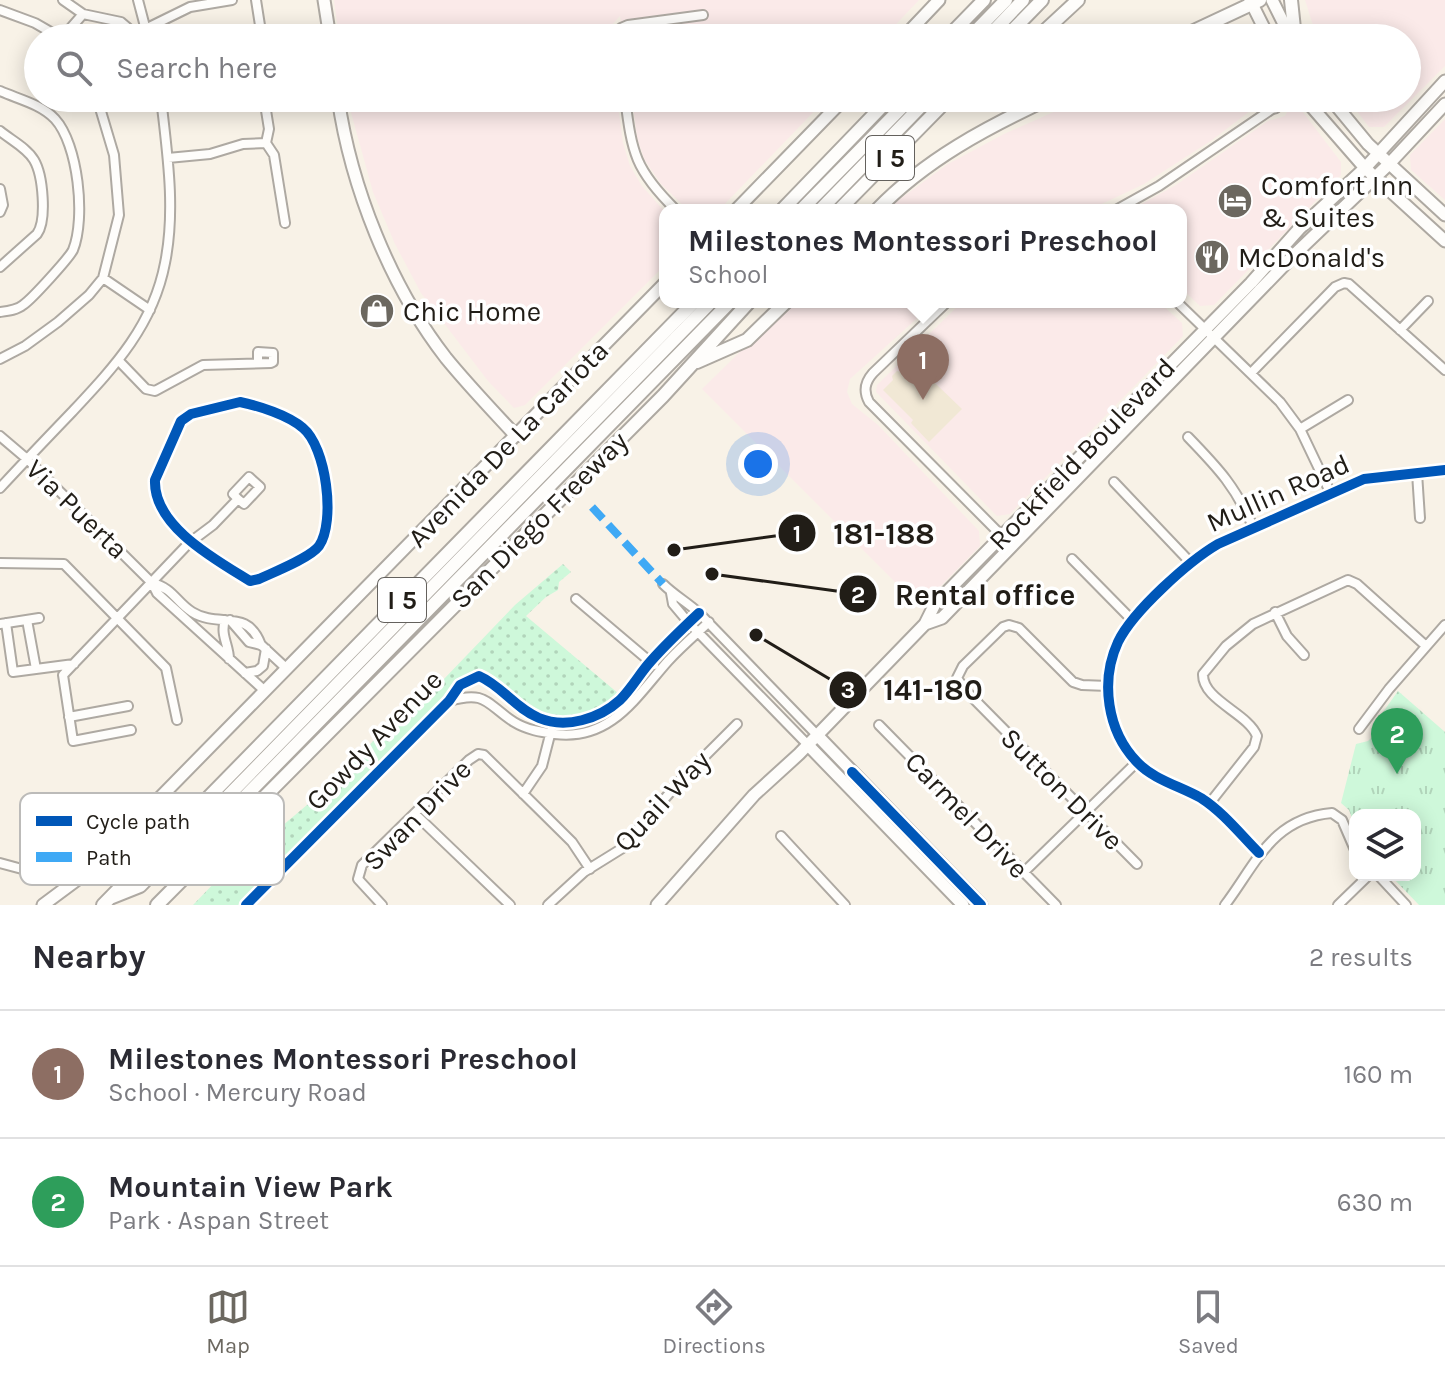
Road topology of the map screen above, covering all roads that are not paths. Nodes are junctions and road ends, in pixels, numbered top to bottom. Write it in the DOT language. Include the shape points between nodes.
graph roads {
  1 [pos="63,0"];
  2 [pos="138,0"];
  3 [pos="232,0"];
  4 [pos="256,0"];
  5 [pos="324,0"];
  6 [pos="939,0"];
  7 [pos="984,0"];
  8 [pos="1006,0"];
  9 [pos="1023,0"];
  10 [pos="1042,0"];
  11 [pos="1078,0"];
  12 [pos="1272,0"];
  13 [pos="1291,0"];
  14 [pos="1254,1"];
  15 [pos="0,10"];
  16 [pos="83,14"];
  17 [pos="703,15"];
  18 [pos="37,24"];
  19 [pos="74,24"];
  20 [pos="123,24"];
  21 [pos="145,24"];
  22 [pos="162,24"];
  23 [pos="260,24"];
  24 [pos="328,24"];
  25 [pos="636,24"];
  26 [pos="916,24"];
  27 [pos="961,24"];
  28 [pos="983,24"];
  29 [pos="1000,24"];
  30 [pos="1019,24"];
  31 [pos="1052,24"];
  32 [pos="1207,24"];
  33 [pos="1263,24"];
  34 [pos="1285,24"];
  35 [pos="1292,24"];
  36 [pos="1445,81"];
  37 [pos="0,91"];
  38 [pos="24,101"];
  39 [pos="1445,104"];
  40 [pos="1421,106"];
  41 [pos="47,112"];
  42 [pos="101,112"];
  43 [pos="163,112"];
  44 [pos="266,112"];
  45 [pos="340,112"];
  46 [pos="627,112"];
  47 [pos="831,112"];
  48 [pos="876,112"];
  49 [pos="897,112"];
  50 [pos="915,112"];
  51 [pos="936,112"];
  52 [pos="1024,112"];
  53 [pos="1261,112"];
  54 [pos="1316,112"];
  55 [pos="1341,112"];
  56 [pos="1416,112"];
  57 [pos="0,131"];
  58 [pos="266,143"];
  59 [pos="1378,152"];
  60 [pos="168,158"];
  61 [pos="1389,164"];
  62 [pos="1369,173"];
  63 [pos="0,189"];
  64 [pos="670,204"];
  65 [pos="742,204"];
  66 [pos="788,204"];
  67 [pos="807,204"];
  68 [pos="826,204"];
  69 [pos="845,204"];
  70 [pos="883,204"];
  71 [pos="1127,204"];
  72 [pos="0,212"];
  73 [pos="1445,215"];
  74 [pos="285,223"];
  75 [pos="1445,241"];
  76 [pos="0,267"];
  77 [pos="103,278"];
  78 [pos="659,289"];
  79 [pos="1428,301"];
  80 [pos="688,308"];
  81 [pos="705,308"];
  82 [pos="724,308"];
  83 [pos="744,308"];
  84 [pos="780,308"];
  85 [pos="941,308"];
  86 [pos="1183,308"];
  87 [pos="150,310"];
  88 [pos="0,312"];
  89 [pos="1204,328"];
  90 [pos="1400,330"];
  91 [pos="1214,338"];
  92 [pos="0,359"];
  93 [pos="119,361"];
  94 [pos="258,363"];
  95 [pos="693,364"];
  96 [pos="1445,370"];
  97 [pos="1251,373"];
  98 [pos="1348,400"];
  99 [pos="1300,429"];
  100 [pos="0,436"];
  101 [pos="516,436"];
  102 [pos="1188,437"];
  103 [pos="27,459"];
  104 [pos="1445,470"];
  105 [pos="1417,473"];
  106 [pos="1114,482"];
  107 [pos="0,488"];
  108 [pos="1331,494"];
  109 [pos="238,499"];
  110 [pos="1420,518"];
  111 [pos="1254,529"];
  112 [pos="1002,536"];
  113 [pos="189,543"];
  114 [pos="1004,553"];
  115 [pos="1072,559"];
  116 [pos="0,563"];
  117 [pos="1191,563"];
  118 [pos="152,583"];
  119 [pos="663,584"];
  120 [pos="671,593"];
  121 [pos="576,599"];
  122 [pos="1275,612"];
  123 [pos="699,613"];
  124 [pos="39,618"];
  125 [pos="119,619"];
  126 [pos="27,620"];
  127 [pos="228,620"];
  128 [pos="1133,621"];
  129 [pos="709,622"];
  130 [pos="689,623"];
  131 [pos="3,624"];
  132 [pos="925,624"];
  133 [pos="1445,625"];
  134 [pos="698,632"];
  135 [pos="1426,646"];
  136 [pos="263,647"];
  137 [pos="1304,655"];
  138 [pos="229,659"];
  139 [pos="650,662"];
  140 [pos="74,664"];
  141 [pos="36,669"];
  142 [pos="287,669"];
  143 [pos="660,670"];
  144 [pos="245,673"];
  145 [pos="1108,686"];
  146 [pos="265,691"];
  147 [pos="449,701"];
  148 [pos="128,706"];
  149 [pos="69,717"];
  150 [pos="177,720"];
  151 [pos="553,722"];
  152 [pos="737,724"];
  153 [pos="879,725"];
  154 [pos="1359,729"];
  155 [pos="131,730"];
  156 [pos="551,734"];
  157 [pos="817,735"];
  158 [pos="808,745"];
  159 [pos="1137,762"];
  160 [pos="163,793"];
  161 [pos="213,793"];
  162 [pos="231,793"];
  163 [pos="249,793"];
  164 [pos="268,793"];
  165 [pos="523,794"];
  166 [pos="1209,804"];
  167 [pos="1085,813"];
  168 [pos="415,814"];
  169 [pos="781,836"];
  170 [pos="1349,836"];
  171 [pos="1259,853"];
  172 [pos="0,863"];
  173 [pos="1137,864"];
  174 [pos="284,867"];
  175 [pos="20,868"];
  176 [pos="590,869"];
  177 [pos="1023,873"];
  178 [pos="1363,881"];
  179 [pos="1384,881"];
  180 [pos="70,885"];
  181 [pos="123,885"];
  182 [pos="141,885"];
  183 [pos="177,885"];
  184 [pos="266,885"];
  185 [pos="106,902"];
  186 [pos="43,905"];
  187 [pos="157,905"];
  188 [pos="246,905"];
  189 [pos="382,905"];
  190 [pos="510,905"];
  191 [pos="548,905"];
  192 [pos="657,905"];
  193 [pos="845,905"];
  194 [pos="963,905"];
  195 [pos="981,905"];
  196 [pos="1056,905"];
  197 [pos="1225,905"];
  198 [pos="1338,905"];
  199 [pos="1406,905"];
  1 -- 16 [label="street"];
  2 -- 21 [label="street"];
  3 -- 22 [label="street" via="190,7"];
  4 -- 23 [label="street"];
  5 -- 24 [label="main road"];
  6 -- 26 [label="main road"];
  7 -- 27 [label="highway"];
  8 -- 28 [label="highway"];
  9 -- 29 [label="highway"];
  10 -- 30 [label="highway"];
  11 -- 31 [label="highway"];
  12 -- 34 [label="main road"];
  13 -- 35 [label="highway"];
  14 -- 32 [label="highway"];
  14 -- 33 [label="main road"];
  15 -- 18 [label="street"];
  16 -- 19 [label="street"];
  16 -- 20 [label="street"];
  17 -- 25 [label="street"];
  36 -- 40 [label="main road, Rockfield Boulevard"];
  37 -- 38 [label="street"];
  39 -- 61 [label="main road, Rockfield Boulevard"];
  41 -- 88 [label="street" via="60,125 79,177 73,250 24,305"];
  42 -- 77 [label="street" via="114,155 119,215"];
  43 -- 60 [label="street"];
  44 -- 58 [label="street"];
  45 -- 101 [label="main road" via="369,216 400,282 445,357"];
  46 -- 64 [label="street" via="639,166"];
  47 -- 65 [label="main road"];
  48 -- 66 [label="highway, I 5"];
  49 -- 67 [label="highway"];
  50 -- 68 [label="highway"];
  51 -- 69 [label="highway, I 5"];
  52 -- 70 [label="highway" via="916,173"];
  53 -- 71 [label="street"];
  54 -- 62 [label="main road"];
  55 -- 59 [label="main road"];
  56 -- 59 [label="main road, Rockfield Boulevard"];
  57 -- 76 [label="street" via="34,160 44,215 37,234"];
  58 -- 60 [label="street"];
  58 -- 74 [label="street" via="274,155"];
  59 -- 61 [label="main road"];
  59 -- 62 [label="main road, Rockfield Boulevard"];
  60 -- 87 [label="street" via="165,265"];
  61 -- 62 [label="main road, Rockfield Boulevard"];
  61 -- 73 [label="main road"];
  62 -- 75 [label="main road"];
  62 -- 89 [label="main road, Rockfield Boulevard" via="1299,229"];
  62 -- 91 [label="main road, Rockfield Boulevard"];
  63 -- 72 [label="street"];
  77 -- 87 [label="street"];
  77 -- 92 [label="street" via="58,322"];
  78 -- 101 [label="main road, Avenida De La Carlota"];
  79 -- 90 [label="street"];
  80 -- 161 [label="highway, San Diego Freeway / I 5"];
  81 -- 162 [label="highway"];
  82 -- 163 [label="highway"];
  83 -- 95 [label="highway, San Diego Freeway / I 5"];
  84 -- 95 [label="highway" via="747,340"];
  85 -- 112 [label="street" via="873,373 865,391 869,402"];
  86 -- 89 [label="street"];
  87 -- 93 [label="street"];
  89 -- 91 [label="street"];
  89 -- 112 [label="main road, Rockfield Boulevard"];
  90 -- 96 [label="street"];
  90 -- 97 [label="street" via="1344,283"];
  91 -- 97 [label="street"];
  91 -- 114 [label="main road, Rockfield Boulevard"];
  93 -- 94 [label="street" via="146,389 155,391 203,365"];
  93 -- 103 [label="street"];
  95 -- 164 [label="highway, San Diego Freeway / I 5"];
  97 -- 99 [label="street"];
  98 -- 99 [label="street"];
  99 -- 108 [label="street"];
  100 -- 103 [label="street, Via Puerta"];
  101 -- 142 [label="main road, Avenida De La Carlota"];
  102 -- 111 [label="street" via="1227,478"];
  103 -- 107 [label="street"];
  103 -- 118 [label="street, Via Puerta"];
  104 -- 105 [label="street, Mullin Road"];
  105 -- 108 [label="street, Mullin Road" via="1364,479"];
  105 -- 110 [label="street"];
  106 -- 117 [label="street"];
  108 -- 111 [label="street, Mullin Road"];
  109 -- 113 [label="street, Via Puerta"];
  111 -- 117 [label="street, Mullin Road"];
  112 -- 114 [label="main road"];
  112 -- 132 [label="main road, Rockfield Boulevard" via="935,604"];
  113 -- 113 [label="street" via="250,581 317,549 323,539 327,491 316,443 305,429 240,402 181,421 154,491"];
  113 -- 118 [label="street, Via Puerta"];
  114 -- 132 [label="main road, Rockfield Boulevard" via="942,618"];
  115 -- 128 [label="street"];
  116 -- 125 [label="street" via="64,564"];
  117 -- 128 [label="street, Mullin Road"];
  118 -- 125 [label="street"];
  118 -- 127 [label="street, Via Puerta" via="165,586 191,611"];
  118 -- 138 [label="street, Via Puerta"];
  119 -- 120 [label="street"];
  120 -- 123 [label="street"];
  120 -- 130 [label="street"];
  121 -- 139 [label="street"];
  122 -- 135 [label="street" via="1353,581"];
  122 -- 137 [label="street"];
  122 -- 166 [label="street" via="1226,646 1206,670 1208,690 1257,736"];
  123 -- 129 [label="street"];
  123 -- 130 [label="street"];
  124 -- 126 [label="street"];
  125 -- 140 [label="street"];
  125 -- 150 [label="street" via="166,668"];
  126 -- 131 [label="street"];
  126 -- 141 [label="street"];
  127 -- 136 [label="street, Via Puerta" via="249,626"];
  127 -- 138 [label="street" via="223,629"];
  128 -- 145 [label="street, Mullin Road" via="1118,642"];
  129 -- 134 [label="street, Gowdy Avenue"];
  129 -- 157 [label="street"];
  130 -- 134 [label="street"];
  130 -- 139 [label="street"];
  131 -- 141 [label="street" via="13,672"];
  132 -- 157 [label="main road, Rockfield Boulevard"];
  133 -- 135 [label="street"];
  134 -- 143 [label="street, Gowdy Avenue"];
  134 -- 158 [label="street"];
  135 -- 154 [label="street"];
  136 -- 142 [label="street"];
  136 -- 144 [label="street" via="263,666"];
  138 -- 144 [label="street, Via Puerta"];
  139 -- 143 [label="street"];
  139 -- 151 [label="street" via="607,709 581,721"];
  140 -- 141 [label="street"];
  140 -- 149 [label="street" via="63,675"];
  142 -- 146 [label="main road, Avenida De La Carlota"];
  143 -- 156 [label="street, Gowdy Avenue" via="612,722 579,734"];
  144 -- 146 [label="street, Via Puerta"];
  145 -- 159 [label="street" via="1111,716"];
  145 -- 167 [label="street, Sutton Drive" via="1073,682 1019,628 1009,625 963,666 957,678"];
  146 -- 160 [label="main road, Avenida De La Carlota"];
  147 -- 151 [label="street, Gowdy Avenue" via="460,685 479,676 525,711"];
  147 -- 156 [label="street, Gowdy Avenue" via="466,696 488,699 514,722"];
  147 -- 174 [label="street, Gowdy Avenue"];
  148 -- 149 [label="street"];
  149 -- 155 [label="street" via="73,741"];
  151 -- 156 [label="street"];
  152 -- 176 [label="street, Quail Way" via="621,849"];
  153 -- 177 [label="street, Carmel Drive"];
  156 -- 165 [label="street" via="542,766"];
  157 -- 158 [label="main road, Rockfield Boulevard"];
  157 -- 195 [label="main road"];
  158 -- 192 [label="main road, Rockfield Boulevard" via="754,795"];
  158 -- 194 [label="main road"];
  159 -- 166 [label="street"];
  159 -- 167 [label="street"];
  165 -- 168 [label="street, Swan Drive" via="478,754"];
  165 -- 176 [label="street" via="577,847"];
  166 -- 171 [label="street"];
  167 -- 173 [label="street, Sutton Drive"];
  167 -- 177 [label="street"];
  168 -- 189 [label="street, Swan Drive" via="362,865 358,879"];
  168 -- 190 [label="street"];
  169 -- 193 [label="street"];
  170 -- 171 [label="street" via="1332,813 1289,826"];
  171 -- 197 [label="street"];
  172 -- 175 [label="street"];
  176 -- 191 [label="street, Quail Way"];
  177 -- 196 [label="street, Carmel Drive"];
  178 -- 198 [label="street"];
  179 -- 199 [label="street"];
  180 -- 186 [label="main road, Avenida De La Carlota"];
  181 -- 185 [label="highway, San Diego Freeway / I 5"];
  182 -- 185 [label="highway"];
  183 -- 187 [label="highway, San Diego Freeway / I 5"];
  184 -- 188 [label="street, Gowdy Avenue"];
}
